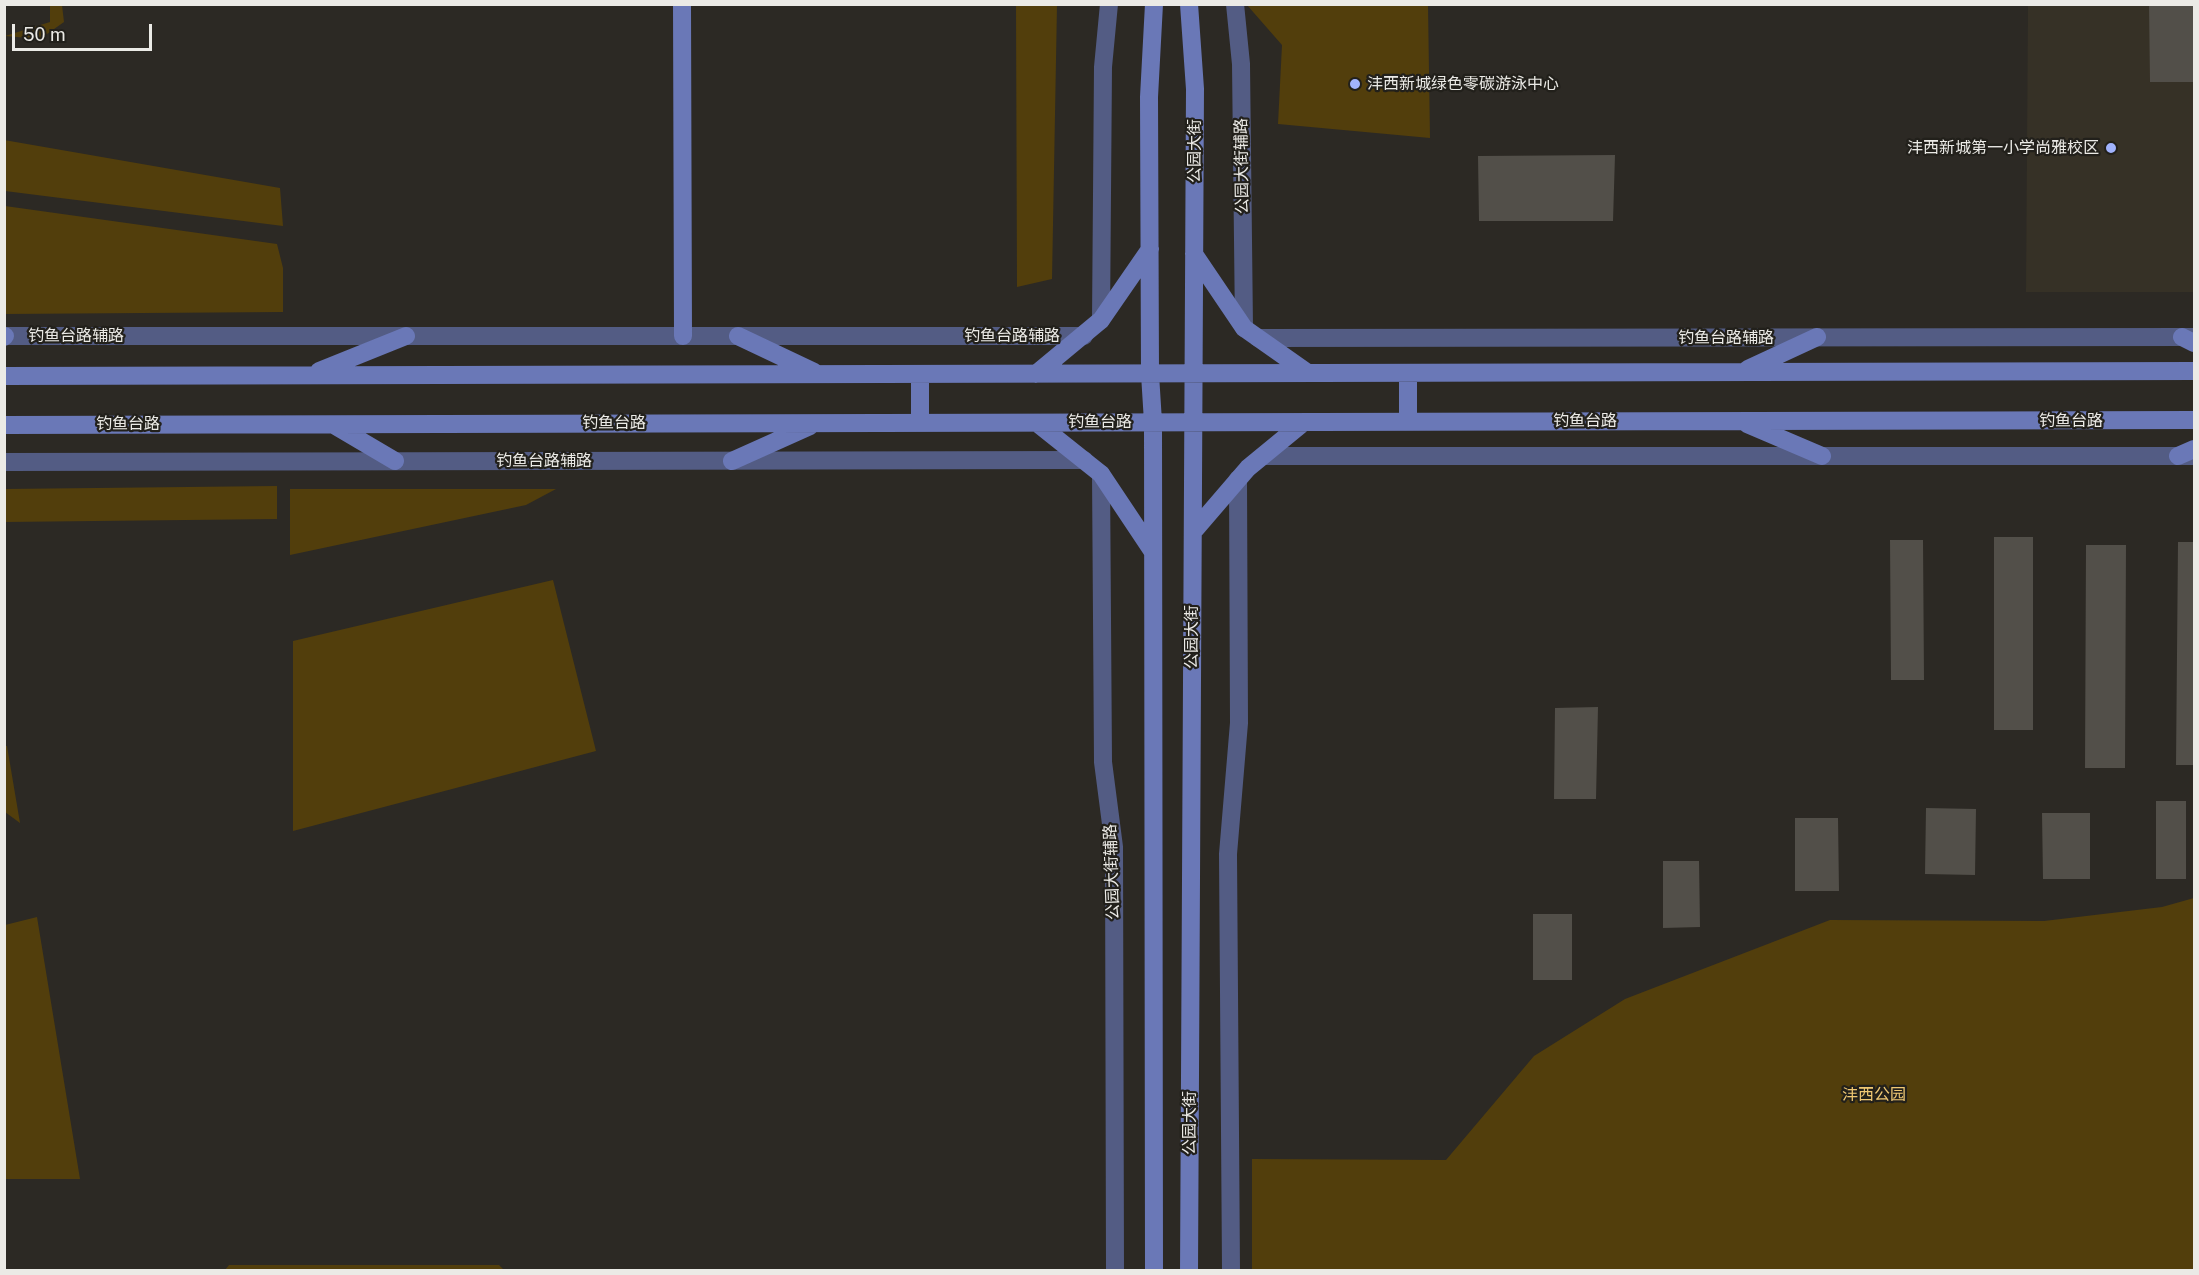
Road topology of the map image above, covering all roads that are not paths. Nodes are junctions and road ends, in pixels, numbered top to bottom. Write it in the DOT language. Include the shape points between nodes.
graph roads {
  1 [pos="681,4"];
  2 [pos="1108,4"];
  3 [pos="1154,4"];
  4 [pos="1189,4"];
  5 [pos="1235,4"];
  6 [pos="1150,249"];
  7 [pos="1194,254"];
  8 [pos="1101,320"];
  9 [pos="1251,333"];
  10 [pos="406,336"];
  11 [pos="683,336"];
  12 [pos="738,336"];
  13 [pos="1084,336"];
  14 [pos="5,337"];
  15 [pos="1817,338"];
  16 [pos="2190,339"];
  17 [pos="2194,371"];
  18 [pos="1741,372"];
  19 [pos="1194,373"];
  20 [pos="1308,373"];
  21 [pos="1408,373"];
  22 [pos="819,374"];
  23 [pos="920,374"];
  24 [pos="1036,374"];
  25 [pos="1150,374"];
  26 [pos="309,375"];
  27 [pos="4,376"];
  28 [pos="2194,420"];
  29 [pos="1740,421"];
  30 [pos="1152,422"];
  31 [pos="1193,422"];
  32 [pos="1304,422"];
  33 [pos="1408,422"];
  34 [pos="817,423"];
  35 [pos="920,423"];
  36 [pos="1037,423"];
  37 [pos="4,424"];
  38 [pos="332,424"];
  39 [pos="2189,454"];
  40 [pos="1263,456"];
  41 [pos="1822,456"];
  42 [pos="1084,460"];
  43 [pos="394,461"];
  44 [pos="732,461"];
  45 [pos="4,462"];
  46 [pos="1101,474"];
  47 [pos="1238,479"];
  48 [pos="1192,532"];
  49 [pos="1153,552"];
  50 [pos="1115,1270"];
  51 [pos="1154,1270"];
  52 [pos="1189,1270"];
  53 [pos="1231,1270"];
  1 -- 11 [label="main road"];
  2 -- 8 [label="street" via="1102,67"];
  3 -- 6 [label="main road" via="1149,97"];
  4 -- 7 [label="main road, 公园大街" via="1195,89"];
  5 -- 9 [label="street, 公园大街辅路" via="1241,64"];
  6 -- 8 [label="main road"];
  6 -- 25 [label="main road"];
  7 -- 9 [label="main road"];
  7 -- 19 [label="main road, 公园大街"];
  8 -- 13 [label="main road"];
  9 -- 15 [label="street, 钓鱼台路辅路"];
  9 -- 20 [label="main road"];
  10 -- 11 [label="street, 钓鱼台路辅路"];
  10 -- 14 [label="street, 钓鱼台路辅路"];
  10 -- 26 [label="main road"];
  11 -- 12 [label="street, 钓鱼台路辅路"];
  12 -- 13 [label="street, 钓鱼台路辅路"];
  12 -- 22 [label="main road"];
  13 -- 24 [label="main road"];
  15 -- 16 [label="street, 钓鱼台路辅路"];
  15 -- 18 [label="main road"];
  17 -- 18 [label="main road"];
  18 -- 21 [label="main road"];
  19 -- 20 [label="main road"];
  19 -- 25 [label="main road"];
  19 -- 31 [label="main road, 公园大街"];
  20 -- 21 [label="main road"];
  21 -- 33 [label="main road"];
  22 -- 23 [label="main road"];
  22 -- 26 [label="main road"];
  23 -- 24 [label="main road"];
  23 -- 35 [label="main road"];
  24 -- 25 [label="main road"];
  25 -- 30 [label="main road"];
  26 -- 27 [label="main road"];
  28 -- 29 [label="main road, 钓鱼台路"];
  29 -- 33 [label="main road, 钓鱼台路"];
  29 -- 41 [label="main road"];
  30 -- 31 [label="main road, 钓鱼台路"];
  30 -- 36 [label="main road, 钓鱼台路"];
  30 -- 49 [label="main road"];
  31 -- 32 [label="main road, 钓鱼台路"];
  31 -- 48 [label="main road, 公园大街"];
  32 -- 33 [label="main road, 钓鱼台路"];
  32 -- 40 [label="main road"];
  34 -- 35 [label="main road, 钓鱼台路"];
  34 -- 38 [label="main road, 钓鱼台路"];
  34 -- 44 [label="main road"];
  35 -- 36 [label="main road, 钓鱼台路"];
  36 -- 42 [label="main road"];
  37 -- 38 [label="main road, 钓鱼台路"];
  38 -- 43 [label="main road"];
  39 -- 41 [label="street"];
  40 -- 41 [label="street"];
  40 -- 47 [label="main road"];
  42 -- 44 [label="street, 钓鱼台路辅路"];
  42 -- 46 [label="main road"];
  43 -- 44 [label="street, 钓鱼台路辅路"];
  43 -- 45 [label="street, 钓鱼台路辅路"];
  46 -- 49 [label="main road"];
  46 -- 50 [label="street, 公园大街辅路" via="1103,762 1114,847"];
  47 -- 48 [label="main road"];
  47 -- 53 [label="street" via="1239,723 1228,854"];
  48 -- 52 [label="main road, 公园大街"];
  49 -- 51 [label="main road"];
}
